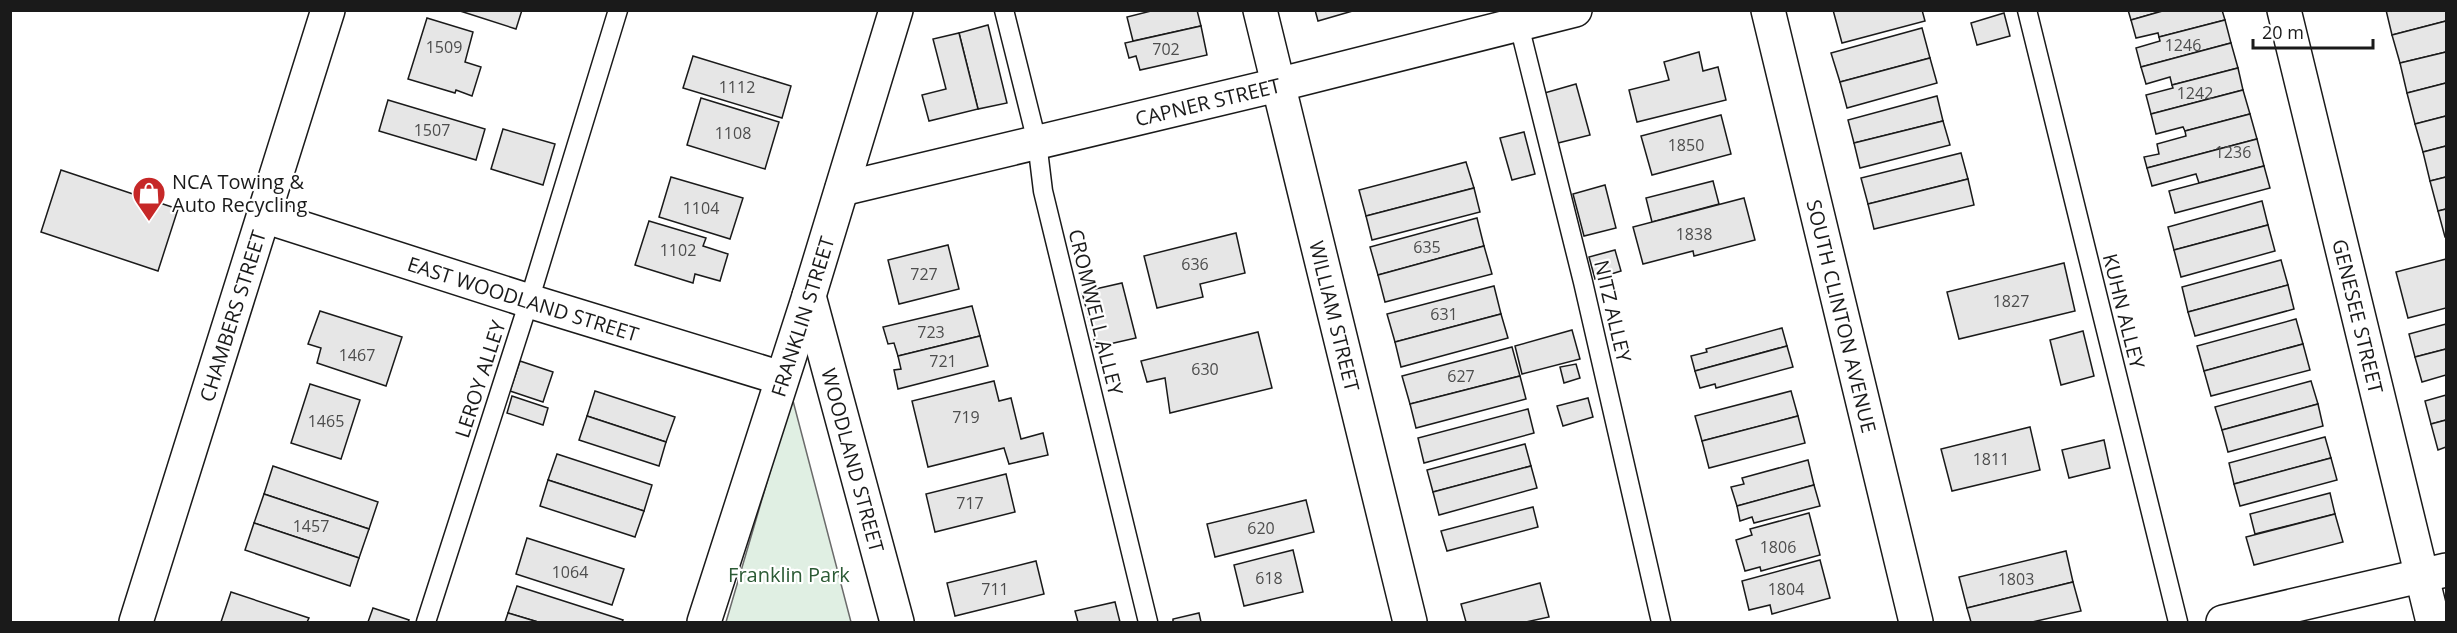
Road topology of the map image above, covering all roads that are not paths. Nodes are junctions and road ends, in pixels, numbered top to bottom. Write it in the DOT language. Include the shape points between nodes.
graph roads {
  1 [pos="328,10"];
  2 [pos="618,10"];
  3 [pos="896,10"];
  4 [pos="1004,10"];
  5 [pos="1260,10"];
  6 [pos="1575,10"];
  7 [pos="1768,10"];
  8 [pos="2027,10"];
  9 [pos="2284,10"];
  10 [pos="1518,17"];
  11 [pos="1277,85"];
  12 [pos="1037,142"];
  13 [pos="842,189"];
  14 [pos="264,216"];
  15 [pos="809,296"];
  16 [pos="529,301"];
  17 [pos="781,378"];
  18 [pos="2434,573"];
  19 [pos="136,622"];
  20 [pos="426,622"];
  21 [pos="704,622"];
  22 [pos="897,622"];
  23 [pos="1148,622"];
  24 [pos="1410,622"];
  25 [pos="1661,622"];
  26 [pos="1916,622"];
  27 [pos="2178,622"];
  28 [pos="2223,622"];
  29 [pos="2433,622"];
  1 -- 14 [label="street, CHAMBERS STREET"];
  2 -- 16 [label="lane, LEROY ALLEY"];
  3 -- 13 [label="street, FRANKLIN STREET"];
  4 -- 12 [label="lane, CROMWELL ALLEY"];
  5 -- 11 [label="street, WILLIAM STREET"];
  6 -- 10 [label="street, CAPNER STREET"];
  7 -- 26 [label="street, SOUTH CLINTON AVENUE"];
  8 -- 27 [label="lane, KUHN ALLEY"];
  9 -- 18 [label="street, GENESEE STREET"];
  10 -- 11 [label="street, CAPNER STREET"];
  10 -- 25 [label="lane, NITZ ALLEY"];
  11 -- 12 [label="street, CAPNER STREET"];
  11 -- 24 [label="street, WILLIAM STREET"];
  12 -- 13 [label="street, CAPNER STREET"];
  12 -- 23 [label="lane, CROMWELL ALLEY" via="1043,191"];
  13 -- 15 [label="street, FRANKLIN STREET"];
  14 -- 16 [label="street, EAST WOODLAND STREET"];
  14 -- 19 [label="street, CHAMBERS STREET"];
  15 -- 17 [label="street, FRANKLIN STREET"];
  15 -- 22 [label="street, WOODLAND STREET"];
  16 -- 17 [label="street, EAST WOODLAND STREET"];
  16 -- 20 [label="lane, LEROY ALLEY"];
  17 -- 21 [label="street, FRANKLIN STREET"];
  18 -- 28 [label="street"];
  18 -- 29 [label="street, GENESEE STREET"];
}
